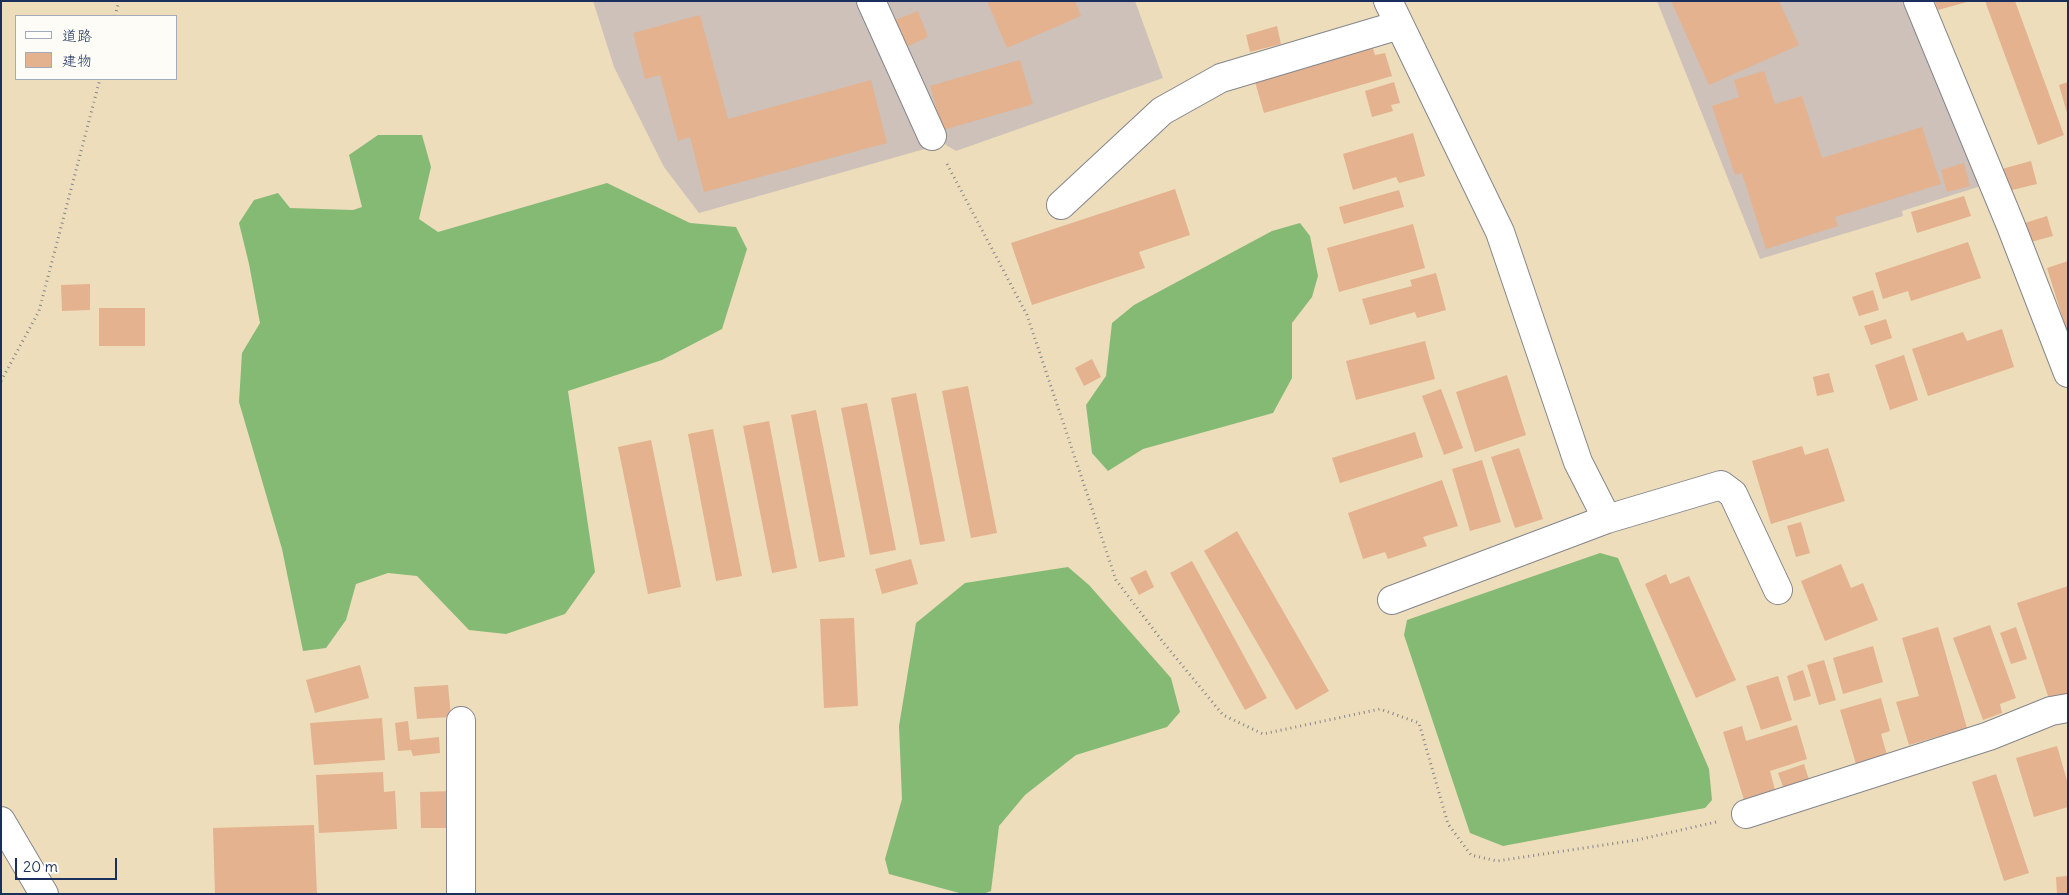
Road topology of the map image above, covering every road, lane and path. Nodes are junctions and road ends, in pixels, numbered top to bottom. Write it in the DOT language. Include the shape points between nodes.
graph roads {
  1 [pos="119,1"];
  2 [pos="871,1"];
  3 [pos="1918,1"];
  4 [pos="1394,13"];
  5 [pos="115,15"];
  6 [pos="100,80"];
  7 [pos="932,136"];
  8 [pos="1061,205"];
  9 [pos="2068,373"];
  10 [pos="1,381"];
  11 [pos="1607,519"];
  12 [pos="1778,590"];
  13 [pos="1392,600"];
  14 [pos="2068,708"];
  15 [pos="461,721"];
  16 [pos="1746,814"];
  17 [pos="1,821"];
  18 [pos="44,894"];
  19 [pos="461,894"];
  1 -- 5 [label="path"];
  2 -- 7 [label="street"];
  3 -- 9 [label="street"];
  4 -- 8 [label="street" via="1221,78 1162,111"];
  4 -- 11 [label="street" via="1500,232 1578,462"];
  6 -- 10 [label="path" via="39,311"];
  7 -- 16 [label="path" via="1027,316 1116,580 1223,715 1263,734 1380,709 1419,723 1448,824 1471,854 1497,861 1637,840"];
  11 -- 12 [label="street" via="1721,485 1733,494"];
  11 -- 13 [label="street"];
  14 -- 16 [label="street"];
  15 -- 19 [label="street"];
  17 -- 18 [label="street"];
}
